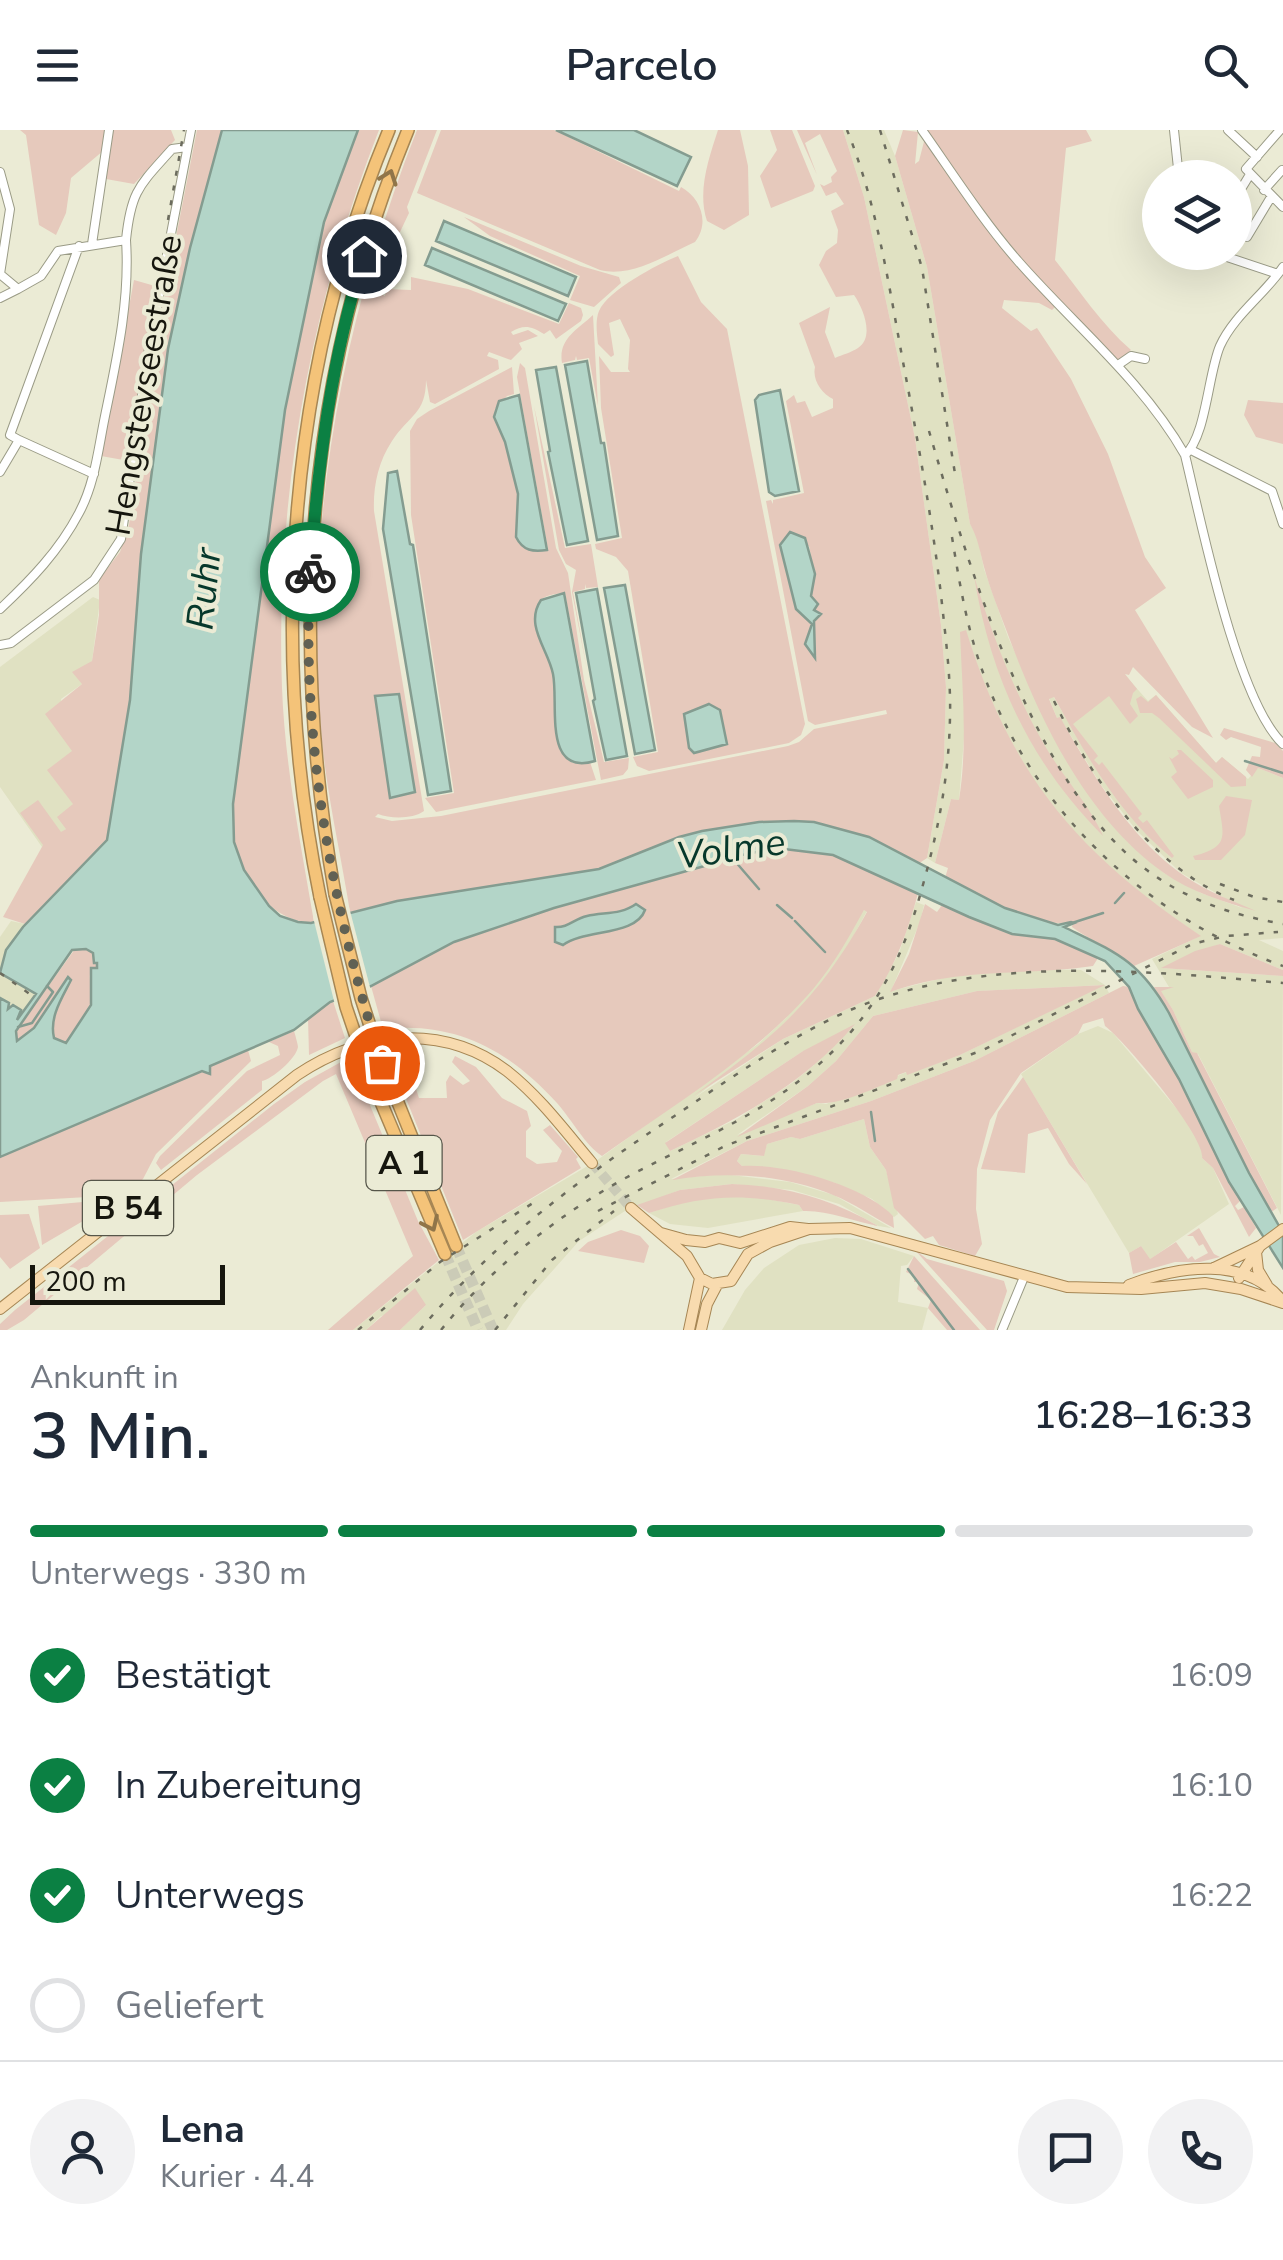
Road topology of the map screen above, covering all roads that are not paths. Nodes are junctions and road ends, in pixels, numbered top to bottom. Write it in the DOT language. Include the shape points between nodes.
graph roads {
  1 [pos="109,130"];
  2 [pos="191,130"];
  3 [pos="389,130"];
  4 [pos="408,130"];
  5 [pos="922,130"];
  6 [pos="1174,130"];
  7 [pos="1228,130"];
  8 [pos="1280,130"];
  9 [pos="187,148"];
  10 [pos="1257,156"];
  11 [pos="1177,160"];
  12 [pos="1252,161"];
  13 [pos="1282,170"];
  14 [pos="0,174"];
  15 [pos="1252,179"];
  16 [pos="1268,193"];
  17 [pos="1283,206"];
  18 [pos="1252,227"];
  19 [pos="126,240"];
  20 [pos="92,244"];
  21 [pos="79,246"];
  22 [pos="1252,263"];
  23 [pos="1280,271"];
  24 [pos="0,274"];
  25 [pos="18,288"];
  26 [pos="0,298"];
  27 [pos="1145,359"];
  28 [pos="1118,365"];
  29 [pos="19,440"];
  30 [pos="1188,453"];
  31 [pos="0,472"];
  32 [pos="94,474"];
  33 [pos="1283,524"];
  34 [pos="0,609"];
  35 [pos="0,645"];
  36 [pos="1283,744"];
  37 [pos="592,1163"];
  38 [pos="631,1208"];
  39 [pos="1283,1229"];
  40 [pos="809,1230"];
  41 [pos="660,1232"];
  42 [pos="730,1241"];
  43 [pos="705,1242"];
  44 [pos="456,1246"];
  45 [pos="1251,1251"];
  46 [pos="445,1254"];
  47 [pos="741,1263"];
  48 [pos="1213,1268"];
  49 [pos="697,1272"];
  50 [pos="1238,1272"];
  51 [pos="1024,1277"];
  52 [pos="717,1285"];
  53 [pos="1268,1286"];
  54 [pos="1124,1287"];
  55 [pos="1234,1287"];
  56 [pos="1283,1302"];
  57 [pos="0,1310"];
  58 [pos="689,1330"];
  59 [pos="701,1330"];
  60 [pos="1002,1330"];
  1 -- 20 [label="street"];
  2 -- 9 [label="street, Hengsteyseestraße"];
  3 -- 46 [label="highway, A 1, one-way, bridge" via="337,286 315,386 300,488 294,700 305,814 346,1007"];
  44 -- 4 [label="highway, A 1, one-way, bridge" via="361,998 336,894 309,677 325,422 353,290"];
  5 -- 28 [label="street" via="1014,257"];
  6 -- 11 [label="street"];
  7 -- 10 [label="street"];
  8 -- 10 [label="street"];
  9 -- 19 [label="street" via="172,149 136,190"];
  9 -- 35 [label="street, Hengsteyseestraße" via="120,538 94,580"];
  10 -- 12 [label="street"];
  13 -- 16 [label="street"];
  14 -- 24 [label="street" via="10,209"];
  15 -- 16 [label="street"];
  16 -- 17 [label="street"];
  16 -- 18 [label="street"];
  19 -- 20 [label="street"];
  19 -- 32 [label="street" via="127,292"];
  20 -- 21 [label="street"];
  21 -- 25 [label="street" via="58,251 41,276"];
  21 -- 29 [label="street" via="10,435"];
  22 -- 23 [label="street"];
  23 -- 30 [label="street" via="1222,342"];
  24 -- 25 [label="street"];
  25 -- 26 [label="street"];
  27 -- 28 [label="street" via="1131,356"];
  28 -- 30 [label="street"];
  29 -- 31 [label="street"];
  29 -- 32 [label="street"];
  30 -- 33 [label="street" via="1272,490"];
  30 -- 36 [label="street" via="1237,652 1266,722"];
  32 -- 34 [label="street" via="63,541"];
  37 -- 57 [label="main road, B 54" via="524,1086 486,1057 438,1040 366,1042 296,1075"];
  38 -- 41 [label="main road"];
  39 -- 45 [label="main road"];
  40 -- 42 [label="main road" via="790,1227"];
  40 -- 47 [label="main road" via="770,1242"];
  40 -- 51 [label="main road" via="850,1228"];
  41 -- 43 [label="main road"];
  41 -- 49 [label="main road"];
  42 -- 43 [label="main road"];
  42 -- 47 [label="main road"];
  43 -- 49 [label="main road" via="696,1252"];
  45 -- 48 [label="main road"];
  45 -- 50 [label="main road"];
  45 -- 53 [label="main road"];
  47 -- 52 [label="main road" via="733,1279"];
  48 -- 50 [label="main road"];
  48 -- 54 [label="main road" via="1170,1272"];
  49 -- 52 [label="main road"];
  49 -- 58 [label="main road"];
  50 -- 53 [label="main road"];
  50 -- 55 [label="main road"];
  51 -- 54 [label="main road" via="1076,1288"];
  51 -- 60 [label="street"];
  52 -- 59 [label="main road"];
  53 -- 56 [label="main road"];
  54 -- 55 [label="main road"];
  55 -- 56 [label="main road"];
}
